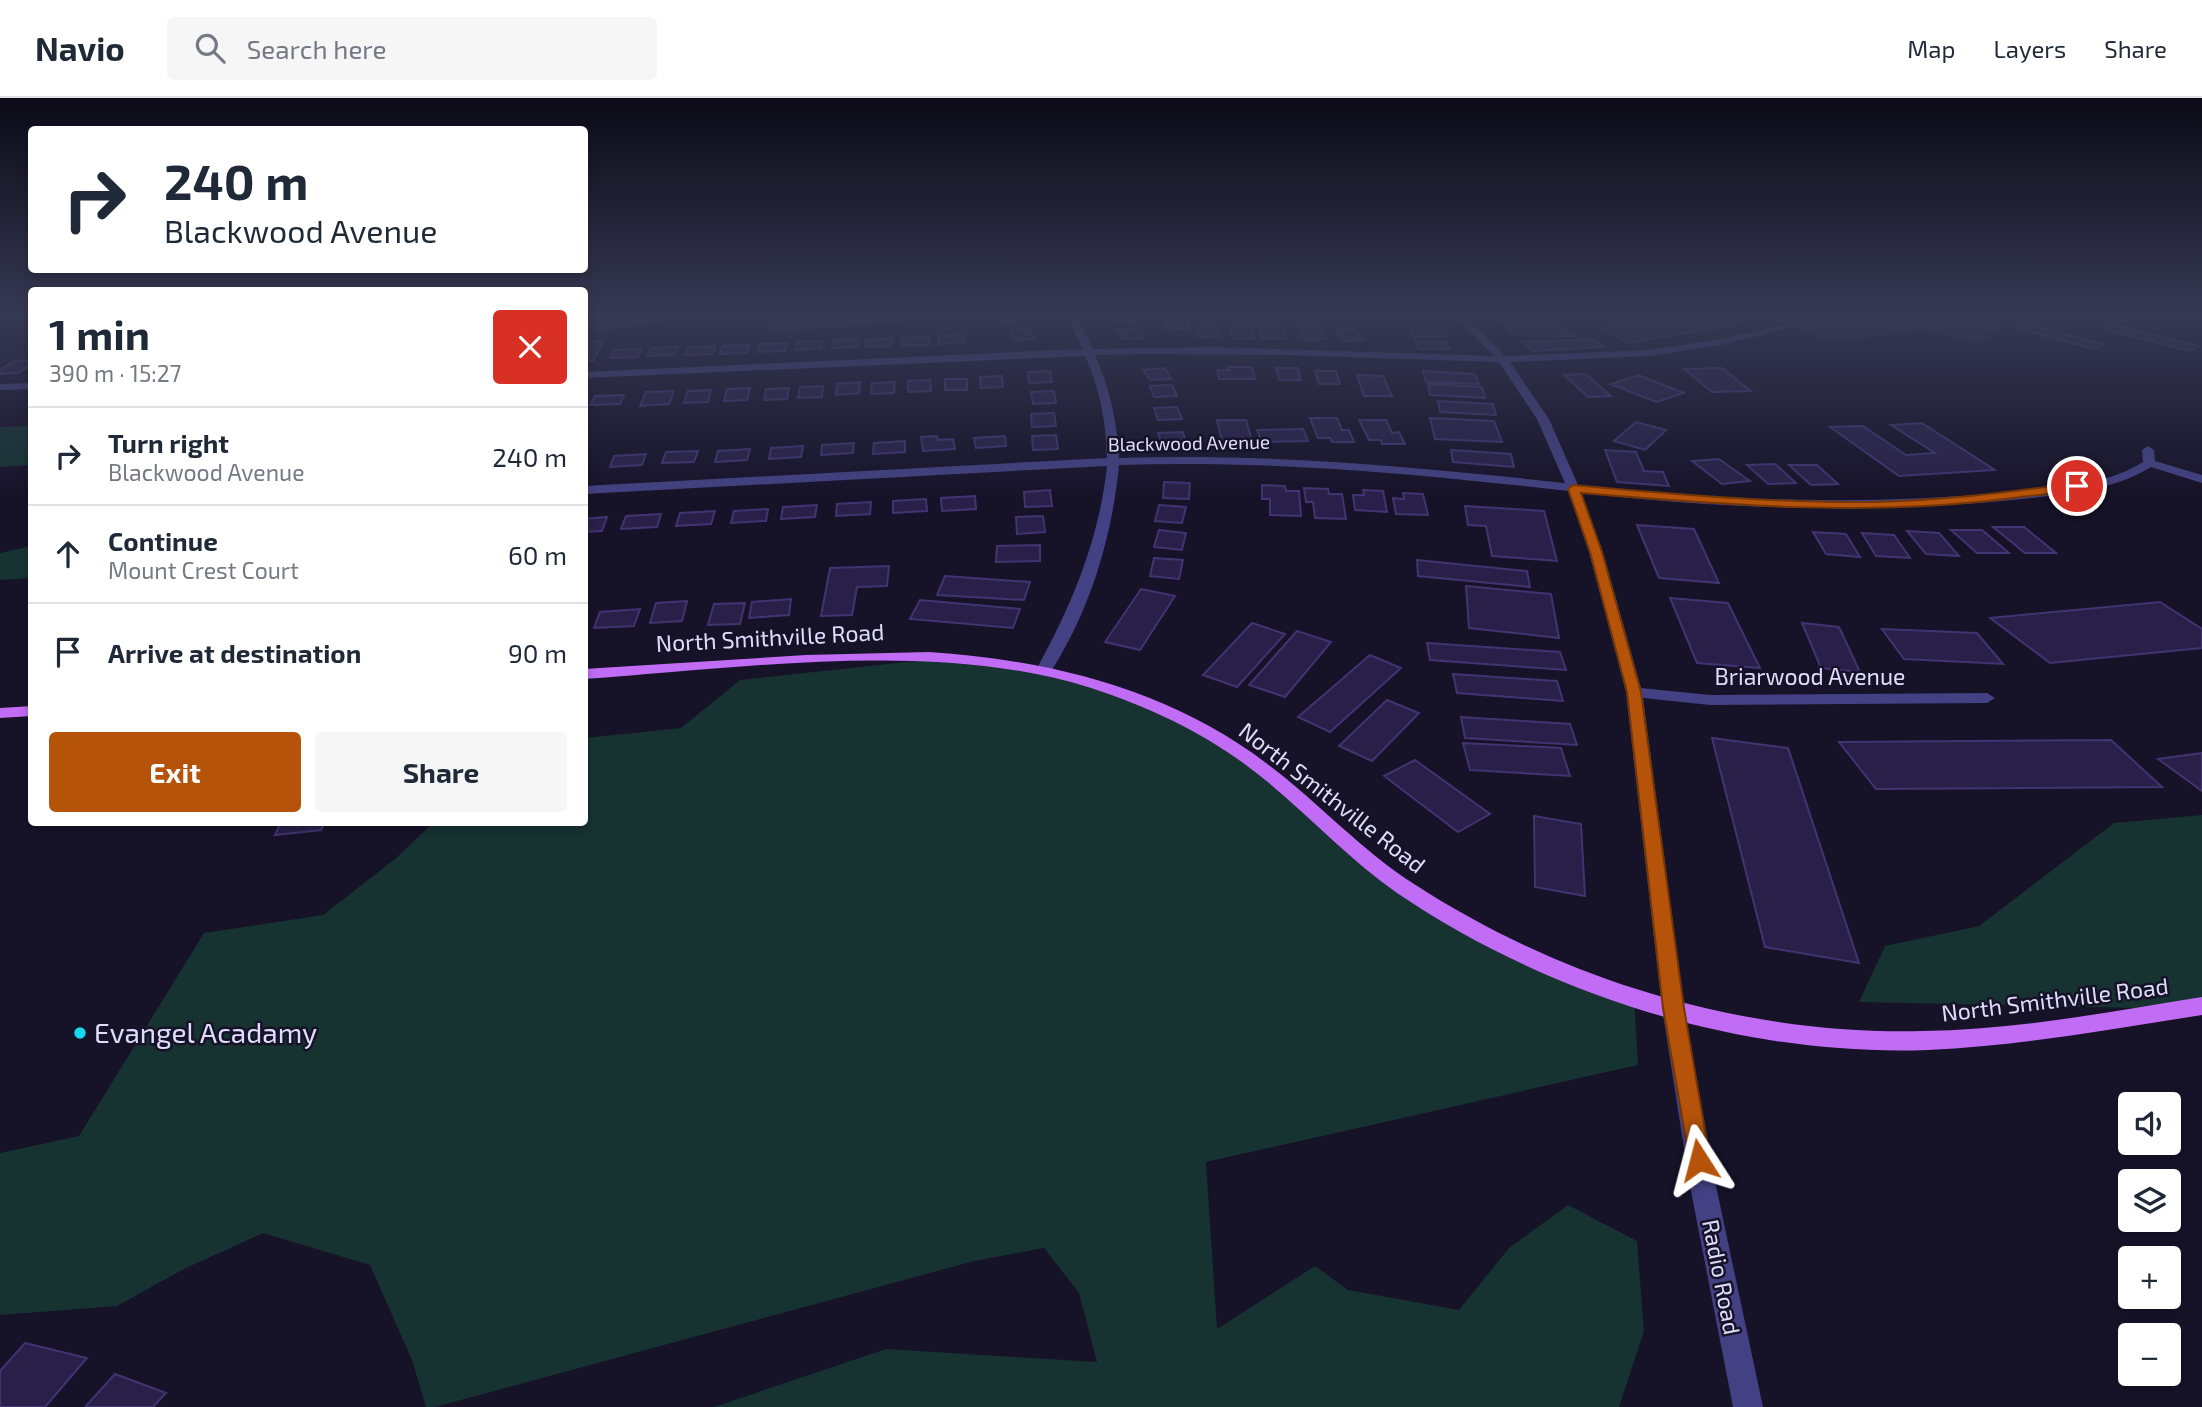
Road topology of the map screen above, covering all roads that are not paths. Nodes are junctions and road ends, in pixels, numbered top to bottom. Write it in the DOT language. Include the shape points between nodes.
graph roads {
  1 [pos="1098,376"];
  2 [pos="1513,376"];
  3 [pos="28,386"];
  4 [pos="0,387"];
  5 [pos="1112,463"];
  6 [pos="2202,479"];
  7 [pos="1573,489"];
  8 [pos="588,490"];
  9 [pos="1044,670"];
  10 [pos="588,674"];
  11 [pos="1634,692"];
  12 [pos="1987,698"];
  13 [pos="28,711"];
  14 [pos="0,713"];
  15 [pos="2202,1006"];
  16 [pos="1674,1008"];
  17 [pos="1748,1407"];
  1 -- 5 [label="street" via="1105,396"];
  2 -- 7 [label="street, Radio Road" via="1543,419"];
  3 -- 4 [label="street"];
  5 -- 7 [label="street, Blackwood Avenue" via="1237,459 1373,465"];
  5 -- 8 [label="street, Blackwood Avenue"];
  5 -- 9 [label="street" via="1108,504 1084,596"];
  6 -- 7 [label="street, Blackwood Avenue" via="2148,457 2143,470 2113,481 2031,494 1884,505 1793,505"];
  7 -- 11 [label="street, Radio Road" via="1596,552"];
  9 -- 10 [label="main road, North Smithville Road" via="953,657 879,655"];
  9 -- 16 [label="main road, North Smithville Road" via="1154,706 1225,743 1364,858 1448,916 1537,961"];
  11 -- 12 [label="street, Briarwood Avenue" via="1710,701"];
  11 -- 16 [label="street, Radio Road"];
  13 -- 14 [label="main road"];
  15 -- 16 [label="main road, North Smithville Road" via="1968,1039 1886,1041 1763,1028"];
  16 -- 17 [label="street, Radio Road" via="1703,1186"];
}
